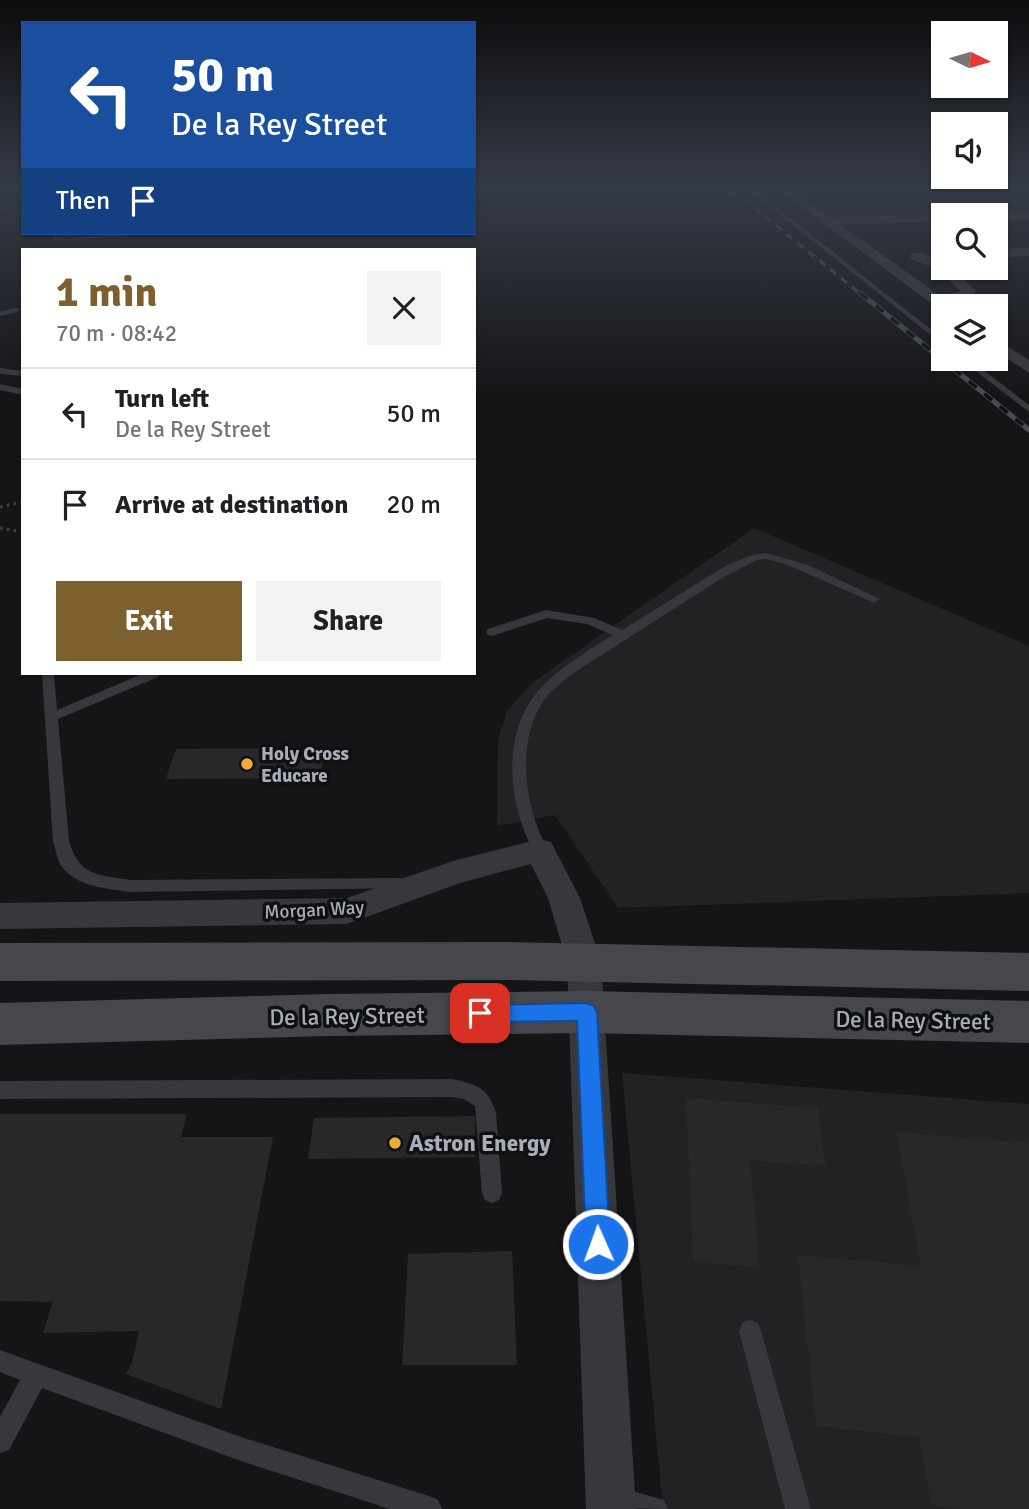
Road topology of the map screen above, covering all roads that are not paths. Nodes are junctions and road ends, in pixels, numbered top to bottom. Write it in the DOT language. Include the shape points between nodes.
graph roads {
  1 [pos="835,256"];
  2 [pos="900,256"];
  3 [pos="917,256"];
  4 [pos="877,257"];
  5 [pos="967,294"];
  6 [pos="931,296"];
  7 [pos="15,310"];
  8 [pos="0,314"];
  9 [pos="931,333"];
  10 [pos="1008,353"];
  11 [pos="1029,368"];
  12 [pos="0,371"];
  13 [pos="980,371"];
  14 [pos="21,374"];
  15 [pos="0,387"];
  16 [pos="21,392"];
  17 [pos="1029,409"];
  18 [pos="874,599"];
  19 [pos="492,632"];
  20 [pos="625,636"];
  21 [pos="48,675"];
  22 [pos="151,675"];
  23 [pos="52,717"];
  24 [pos="540,850"];
  25 [pos="424,883"];
  26 [pos="0,916"];
  27 [pos="0,962"];
  28 [pos="584,962"];
  29 [pos="1029,972"];
  30 [pos="586,1012"];
  31 [pos="1029,1022"];
  32 [pos="0,1024"];
  33 [pos="0,1090"];
  34 [pos="492,1193"];
  35 [pos="750,1331"];
  36 [pos="0,1361"];
  37 [pos="37,1373"];
  38 [pos="0,1441"];
  39 [pos="611,1503"];
  40 [pos="429,1509"];
  41 [pos="655,1509"];
  42 [pos="798,1509"];
  1 -- 9 [label="lane"];
  2 -- 4 [label="street"];
  3 -- 5 [label="street" via="940,265 969,291"];
  4 -- 6 [label="street"];
  7 -- 8 [label="lane"];
  10 -- 11 [label="street"];
  12 -- 14 [label="lane"];
  13 -- 17 [label="lane"];
  15 -- 16 [label="lane"];
  18 -- 20 [label="lane" via="766,556 720,576"];
  19 -- 20 [label="lane" via="546,614 590,621"];
  20 -- 24 [label="lane" via="542,693 527,718 520,744 520,777 526,826"];
  21 -- 23 [label="lane"];
  22 -- 23 [label="lane"];
  23 -- 25 [label="lane" via="61,842 69,864 83,874 131,886"];
  24 -- 25 [label="street, Morgan Way"];
  24 -- 28 [label="street" via="564,898"];
  25 -- 26 [label="street, Morgan Way" via="372,906 347,911"];
  27 -- 28 [label="main road"];
  28 -- 29 [label="main road"];
  28 -- 30 [label="street"];
  30 -- 31 [label="main road, De la Rey Street"];
  30 -- 32 [label="main road, De la Rey Street"];
  30 -- 39 [label="street"];
  33 -- 34 [label="lane" via="468,1091 483,1101 486,1113"];
  35 -- 42 [label="lane"];
  36 -- 37 [label="lane"];
  37 -- 38 [label="lane"];
  37 -- 40 [label="lane" via="241,1449"];
  39 -- 41 [label="lane"];
}
